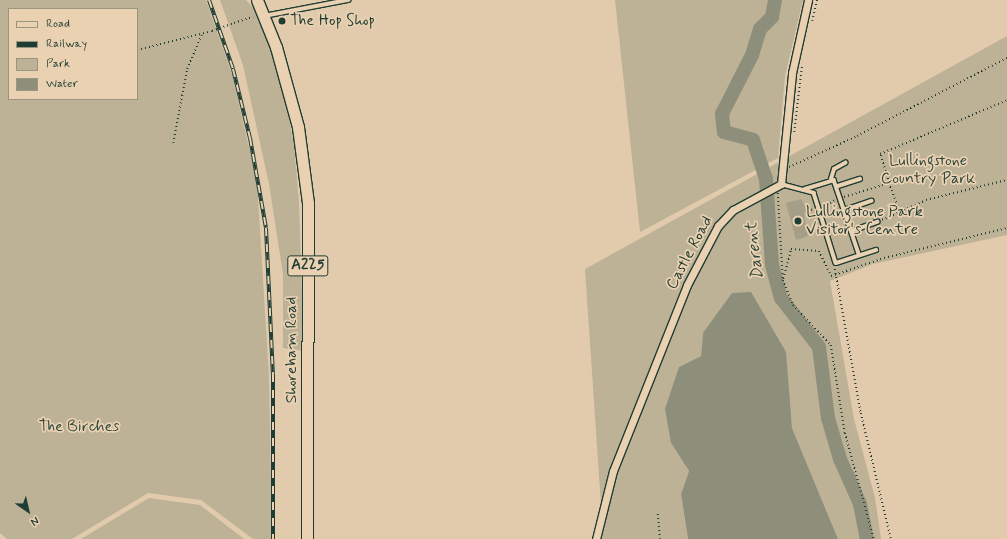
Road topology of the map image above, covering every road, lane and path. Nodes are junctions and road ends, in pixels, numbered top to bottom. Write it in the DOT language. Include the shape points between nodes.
graph roads {
  1 [pos="257,0"];
  2 [pos="348,0"];
  3 [pos="808,0"];
  4 [pos="817,0"];
  5 [pos="263,15"];
  6 [pos="812,22"];
  7 [pos="202,33"];
  8 [pos="138,50"];
  9 [pos="1007,58"];
  10 [pos="803,59"];
  11 [pos="1007,100"];
  12 [pos="793,137"];
  13 [pos="173,143"];
  14 [pos="788,160"];
  15 [pos="845,163"];
  16 [pos="831,179"];
  17 [pos="860,179"];
  18 [pos="1007,180"];
  19 [pos="889,183"];
  20 [pos="838,186"];
  21 [pos="776,187"];
  22 [pos="805,189"];
  23 [pos="842,198"];
  24 [pos="871,201"];
  25 [pos="821,208"];
  26 [pos="807,209"];
  27 [pos="845,210"];
  28 [pos="900,210"];
  29 [pos="877,222"];
  30 [pos="1007,228"];
  31 [pos="852,231"];
  32 [pos="876,250"];
  33 [pos="859,254"];
  34 [pos="836,263"];
  35 [pos="835,275"];
  36 [pos="783,280"];
  37 [pos="658,514"];
  38 [pos="307,539"];
  39 [pos="596,539"];
  40 [pos="660,539"];
  41 [pos="874,539"];
  42 [pos="891,539"];
  1 -- 5 [label="main road, Shoreham Road / A225"];
  2 -- 5 [label="lane"];
  3 -- 21 [label="street" via="792,73"];
  4 -- 6 [label="path"];
  5 -- 7 [label="path, bridge"];
  5 -- 38 [label="main road, Shoreham Road / A225" via="276,47 298,127 308,203"];
  7 -- 8 [label="path"];
  7 -- 13 [label="path" via="187,69"];
  9 -- 14 [label="path" via="811,158 785,167"];
  10 -- 12 [label="path"];
  11 -- 19 [label="path" via="880,154"];
  15 -- 16 [label="lane" via="834,169"];
  16 -- 20 [label="lane"];
  16 -- 22 [label="lane"];
  17 -- 20 [label="lane"];
  18 -- 28 [label="path" via="926,200"];
  19 -- 23 [label="path"];
  19 -- 28 [label="path"];
  20 -- 23 [label="lane"];
  21 -- 22 [label="lane"];
  21 -- 36 [label="path"];
  21 -- 39 [label="street, Castle Road" via="733,210 718,226 686,285 613,471"];
  22 -- 25 [label="lane" via="814,193"];
  23 -- 25 [label="path"];
  23 -- 27 [label="lane"];
  24 -- 27 [label="lane"];
  25 -- 26 [label="path"];
  25 -- 34 [label="lane"];
  27 -- 31 [label="lane"];
  28 -- 29 [label="path"];
  29 -- 31 [label="lane"];
  30 -- 35 [label="path" via="884,258"];
  31 -- 33 [label="lane"];
  32 -- 33 [label="lane"];
  33 -- 34 [label="lane"];
  34 -- 35 [label="path"];
  35 -- 36 [label="path" via="831,276 819,251 791,249"];
  35 -- 42 [label="path" via="861,413"];
  36 -- 41 [label="path" via="793,305 832,345 845,433"];
  37 -- 40 [label="path"];
}
